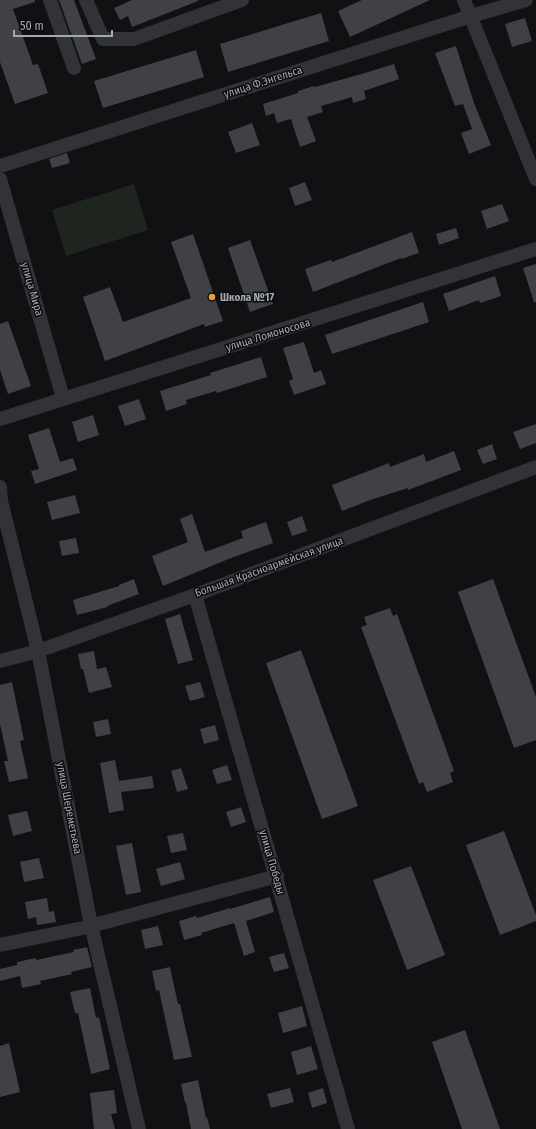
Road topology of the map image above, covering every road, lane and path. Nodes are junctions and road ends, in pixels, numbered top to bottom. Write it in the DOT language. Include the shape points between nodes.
graph roads {
  1 [pos="50,0"];
  2 [pos="86,0"];
  3 [pos="242,0"];
  4 [pos="464,0"];
  5 [pos="526,0"];
  6 [pos="471,16"];
  7 [pos="74,68"];
  8 [pos="0,166"];
  9 [pos="0,179"];
  10 [pos="536,180"];
  11 [pos="536,250"];
  12 [pos="63,398"];
  13 [pos="0,419"];
  14 [pos="536,467"];
  15 [pos="0,487"];
  16 [pos="195,595"];
  17 [pos="38,651"];
  18 [pos="0,661"];
  19 [pos="276,876"];
  20 [pos="91,925"];
  21 [pos="0,945"];
  22 [pos="139,1129"];
  23 [pos="348,1129"];
  1 -- 7 [label="street"];
  2 -- 3 [label="street" via="103,39 134,40"];
  4 -- 6 [label="street"];
  5 -- 6 [label="street, улица Ф.Энгельса"];
  6 -- 8 [label="street, улица Ф.Энгельса"];
  6 -- 10 [label="street"];
  9 -- 12 [label="street, улица Мира"];
  11 -- 12 [label="street, улица Ломоносова"];
  12 -- 13 [label="street, улица Ломоносова"];
  14 -- 16 [label="street, Большая Красноармейская улица"];
  15 -- 17 [label="street, улица Шереметьева" via="1,501"];
  16 -- 17 [label="street, Большая Красноармейская улица"];
  16 -- 19 [label="street, улица Победы"];
  17 -- 18 [label="street, Большая Красноармейская улица"];
  17 -- 20 [label="street, улица Шереметьева"];
  19 -- 20 [label="street"];
  19 -- 23 [label="street, улица Победы"];
  20 -- 21 [label="street"];
  20 -- 22 [label="street, улица Шереметьева"];
}
